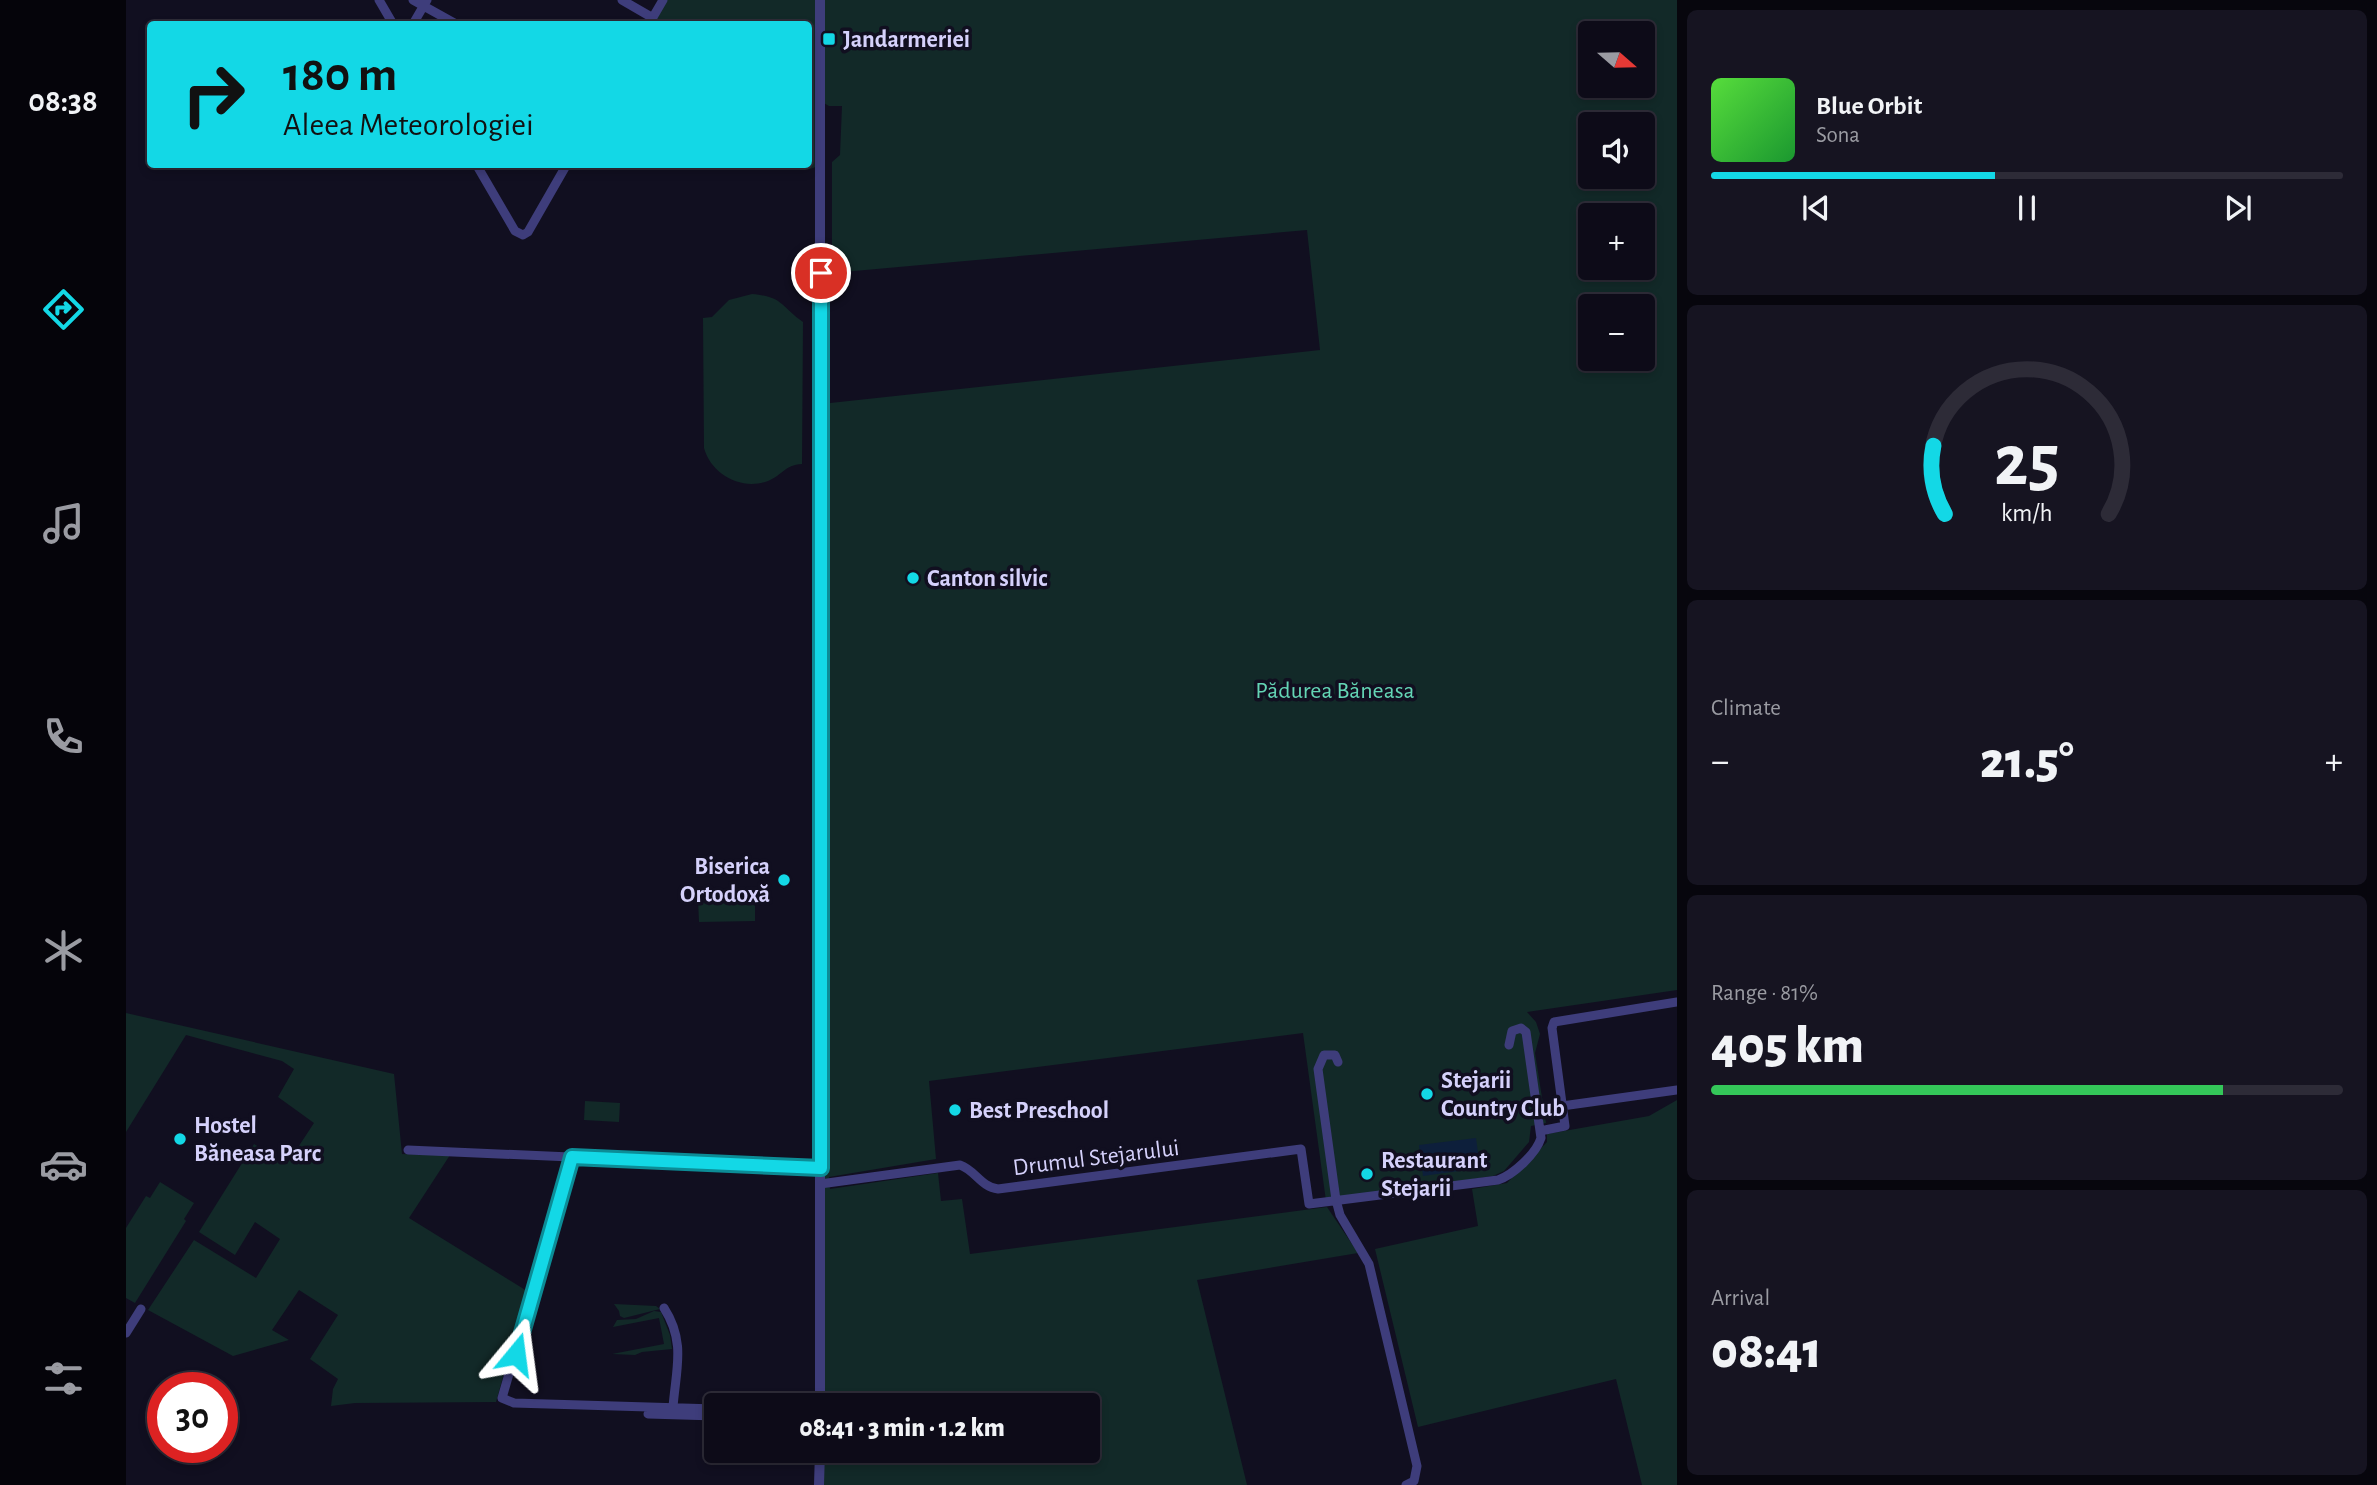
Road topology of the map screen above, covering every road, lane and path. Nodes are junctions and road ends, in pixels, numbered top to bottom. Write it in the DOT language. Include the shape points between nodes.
graph roads {
  1 [pos="379,0"];
  2 [pos="414,0"];
  3 [pos="622,0"];
  4 [pos="663,0"];
  5 [pos="820,0"];
  6 [pos="426,3"];
  7 [pos="391,21"];
  8 [pos="415,21"];
  9 [pos="452,21"];
  10 [pos="651,21"];
  11 [pos="477,168"];
  12 [pos="565,168"];
  13 [pos="1677,1002"];
  14 [pos="1509,1045"];
  15 [pos="1338,1062"];
  16 [pos="1677,1090"];
  17 [pos="1563,1106"];
  18 [pos="1540,1130"];
  19 [pos="408,1150"];
  20 [pos="572,1157"];
  21 [pos="821,1168"];
  22 [pos="820,1184"];
  23 [pos="1336,1200"];
  24 [pos="664,1308"];
  25 [pos="141,1309"];
  26 [pos="126,1332"];
  27 [pos="820,1393"];
  28 [pos="673,1407"];
  29 [pos="704,1408"];
  30 [pos="602,1412"];
  31 [pos="704,1416"];
  32 [pos="820,1463"];
  33 [pos="820,1485"];
  34 [pos="1406,1485"];
  1 -- 7 [label="street"];
  2 -- 6 [label="street"];
  3 -- 10 [label="street"];
  4 -- 10 [label="street"];
  5 -- 21 [label="street"];
  6 -- 8 [label="street"];
  6 -- 9 [label="street"];
  11 -- 12 [label="street" via="515,231 523,235"];
  13 -- 17 [label="street" via="1554,1022"];
  14 -- 18 [label="street" via="1514,1029 1528,1034"];
  15 -- 23 [label="street" via="1328,1053 1318,1069"];
  16 -- 17 [label="street"];
  17 -- 18 [label="street" via="1565,1126"];
  18 -- 23 [label="street" via="1539,1145 1503,1179"];
  19 -- 20 [label="street"];
  20 -- 21 [label="street"];
  20 -- 28 [label="street" via="502,1398 526,1403"];
  21 -- 22 [label="street"];
  22 -- 23 [label="street, Drumul Stejarului" via="960,1165 998,1189 1301,1149 1309,1204"];
  22 -- 27 [label="street"];
  23 -- 34 [label="street" via="1369,1264 1417,1466 1414,1481"];
  24 -- 28 [label="street" via="678,1343"];
  25 -- 26 [label="street"];
  28 -- 29 [label="street"];
  30 -- 31 [label="street"];
  32 -- 33 [label="street"];
}
